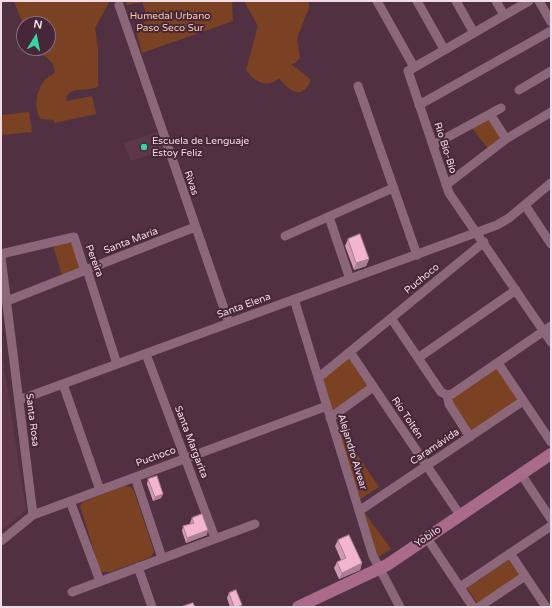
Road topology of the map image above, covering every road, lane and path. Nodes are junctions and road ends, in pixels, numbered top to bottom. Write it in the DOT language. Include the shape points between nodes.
graph roads {
  1 [pos="377,1"];
  2 [pos="417,1"];
  3 [pos="456,1"];
  4 [pos="496,1"];
  5 [pos="529,1"];
  6 [pos="539,1"];
  7 [pos="118,5"];
  8 [pos="504,15"];
  9 [pos="551,22"];
  10 [pos="551,31"];
  11 [pos="474,32"];
  12 [pos="444,50"];
  13 [pos="414,67"];
  14 [pos="551,71"];
  15 [pos="358,86"];
  16 [pos="519,90"];
  17 [pos="419,105"];
  18 [pos="501,108"];
  19 [pos="551,112"];
  20 [pos="490,114"];
  21 [pos="510,136"];
  22 [pos="433,145"];
  23 [pos="551,183"];
  24 [pos="446,185"];
  25 [pos="393,188"];
  26 [pos="525,205"];
  27 [pos="329,217"];
  28 [pos="195,227"];
  29 [pos="478,232"];
  30 [pos="285,236"];
  31 [pos="484,242"];
  32 [pos="551,244"];
  33 [pos="1,254"];
  34 [pos="417,255"];
  35 [pos="1,258"];
  36 [pos="86,270"];
  37 [pos="350,279"];
  38 [pos="516,290"];
  39 [pos="294,299"];
  40 [pos="7,301"];
  41 [pos="391,318"];
  42 [pos="228,323"];
  43 [pos="547,329"];
  44 [pos="551,342"];
  45 [pos="350,352"];
  46 [pos="146,354"];
  47 [pos="418,358"];
  48 [pos="498,363"];
  49 [pos="117,364"];
  50 [pos="318,378"];
  51 [pos="63,384"];
  52 [pos="373,387"];
  53 [pos="447,395"];
  54 [pos="19,400"];
  55 [pos="523,401"];
  56 [pos="327,406"];
  57 [pos="330,418"];
  58 [pos="470,437"];
  59 [pos="551,442"];
  60 [pos="551,454"];
  61 [pos="185,458"];
  62 [pos="427,466"];
  63 [pos="521,474"];
  64 [pos="134,477"];
  65 [pos="100,490"];
  66 [pos="70,501"];
  67 [pos="359,511"];
  68 [pos="33,515"];
  69 [pos="460,515"];
  70 [pos="551,519"];
  71 [pos="255,524"];
  72 [pos="551,526"];
  73 [pos="215,538"];
  74 [pos="427,538"];
  75 [pos="1,542"];
  76 [pos="510,553"];
  77 [pos="162,558"];
  78 [pos="138,567"];
  79 [pos="380,569"];
  80 [pos="525,576"];
  81 [pos="100,581"];
  82 [pos="460,587"];
  83 [pos="72,592"];
  84 [pos="152,607"];
  85 [pos="298,607"];
  86 [pos="400,607"];
  87 [pos="473,607"];
  88 [pos="479,607"];
  89 [pos="546,607"];
  1 -- 13 [label="street"];
  2 -- 12 [label="street"];
  3 -- 11 [label="street"];
  4 -- 8 [label="street"];
  5 -- 8 [label="street"];
  6 -- 9 [label="street"];
  7 -- 28 [label="street, Rivas"];
  8 -- 11 [label="street"];
  10 -- 17 [label="street"];
  11 -- 12 [label="street"];
  12 -- 13 [label="street"];
  13 -- 17 [label="street, Río Bío-Bío" via="408,72"];
  14 -- 16 [label="street"];
  15 -- 25 [label="street"];
  17 -- 22 [label="street, Río Bío-Bío"];
  18 -- 20 [label="street"];
  19 -- 21 [label="street"];
  20 -- 21 [label="street"];
  20 -- 22 [label="street"];
  21 -- 24 [label="street"];
  22 -- 24 [label="street, Río Bío-Bío"];
  23 -- 26 [label="street"];
  24 -- 29 [label="street, Río Bío-Bío" via="452,198"];
  25 -- 27 [label="street"];
  25 -- 34 [label="street"];
  26 -- 29 [label="street" via="503,222"];
  26 -- 32 [label="street"];
  27 -- 30 [label="street"];
  27 -- 37 [label="street"];
  28 -- 36 [label="street, Santa María"];
  28 -- 42 [label="street, Rivas"];
  29 -- 31 [label="street, Río Bío-Bío"];
  29 -- 34 [label="street, Santa Elena"];
  31 -- 38 [label="street, Río Bío-Bío"];
  31 -- 41 [label="street, Puchoco"];
  33 -- 36 [label="street, Pereira" via="74,237"];
  34 -- 37 [label="street, Santa Elena"];
  35 -- 40 [label="street, Santa Rosa"];
  36 -- 40 [label="street, Santa María"];
  36 -- 49 [label="street, Pereira"];
  37 -- 39 [label="street, Santa Elena"];
  38 -- 43 [label="street, Río Bío-Bío"];
  38 -- 47 [label="street"];
  39 -- 42 [label="street, Santa Elena"];
  39 -- 50 [label="street, Alejandro Alvear"];
  40 -- 54 [label="street, Santa Rosa"];
  41 -- 45 [label="street, Puchoco"];
  41 -- 47 [label="street"];
  42 -- 46 [label="street, Santa Elena"];
  43 -- 44 [label="street, Río Bío-Bío"];
  43 -- 48 [label="street"];
  45 -- 50 [label="street, Puchoco"];
  45 -- 52 [label="street, Río Toltén"];
  46 -- 49 [label="street, Santa Elena"];
  46 -- 61 [label="street, Santa Margarita"];
  47 -- 53 [label="street" via="441,392"];
  48 -- 53 [label="street"];
  48 -- 55 [label="street"];
  49 -- 51 [label="street, Santa Elena"];
  50 -- 56 [label="street, Alejandro Alvear"];
  51 -- 54 [label="street, Santa Elena"];
  51 -- 65 [label="street"];
  52 -- 57 [label="street"];
  52 -- 62 [label="street, Río Toltén"];
  53 -- 58 [label="street" via="449,404"];
  54 -- 68 [label="street, Santa Rosa"];
  55 -- 58 [label="street, Caramávida"];
  55 -- 59 [label="street"];
  56 -- 57 [label="street, Alejandro Alvear"];
  56 -- 61 [label="street, Puchoco"];
  57 -- 67 [label="street, Alejandro Alvear"];
  58 -- 62 [label="street, Caramávida"];
  60 -- 63 [label="main road, Yobilo"];
  61 -- 64 [label="street, Puchoco"];
  61 -- 73 [label="street, Santa Margarita"];
  62 -- 67 [label="street, Caramávida"];
  62 -- 69 [label="street, Río Toltén"];
  63 -- 69 [label="main road, Yobilo"];
  63 -- 70 [label="street"];
  64 -- 65 [label="street, Puchoco"];
  64 -- 77 [label="street"];
  65 -- 66 [label="street, Puchoco"];
  66 -- 68 [label="street, Puchoco"];
  66 -- 81 [label="street"];
  67 -- 79 [label="street, Alejandro Alvear" via="373,556"];
  68 -- 75 [label="street, Puchoco"];
  69 -- 74 [label="main road, Yobilo"];
  71 -- 73 [label="street"];
  72 -- 76 [label="street"];
  73 -- 77 [label="street"];
  74 -- 79 [label="main road, Yobilo"];
  74 -- 82 [label="street"];
  76 -- 80 [label="street"];
  76 -- 82 [label="street"];
  77 -- 78 [label="street"];
  78 -- 81 [label="street"];
  78 -- 84 [label="street"];
  79 -- 85 [label="main road, Yobilo"];
  79 -- 86 [label="street, Alejandro Alvear"];
  80 -- 88 [label="street"];
  80 -- 89 [label="street"];
  81 -- 83 [label="street"];
  82 -- 87 [label="street"];
}
